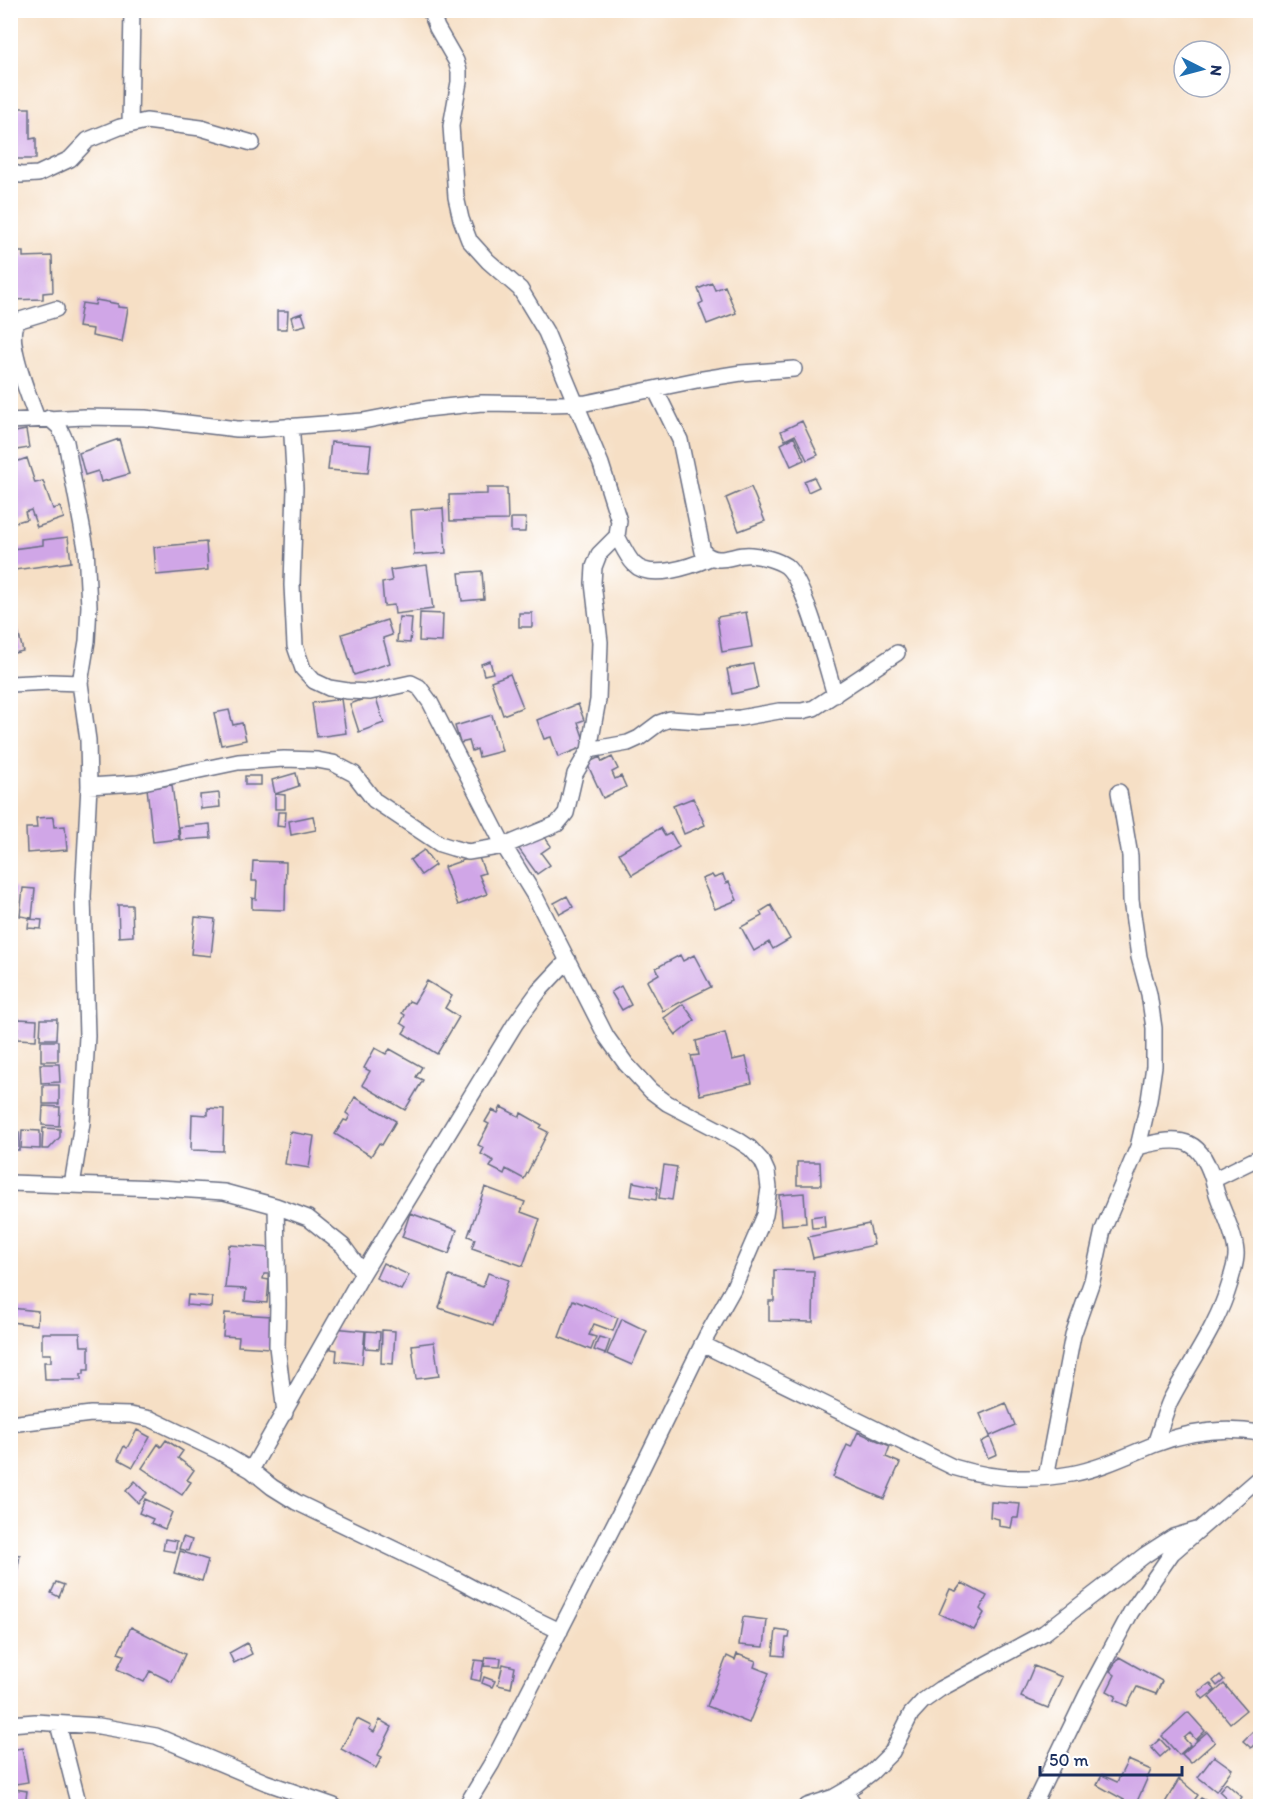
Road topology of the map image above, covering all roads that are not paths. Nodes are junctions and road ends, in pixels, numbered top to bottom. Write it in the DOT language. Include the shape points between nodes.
graph roads {
  1 [pos="132,10"];
  2 [pos="430,10"];
  3 [pos="130,124"];
  4 [pos="252,143"];
  5 [pos="10,172"];
  6 [pos="56,309"];
  7 [pos="794,369"];
  8 [pos="655,389"];
  9 [pos="576,403"];
  10 [pos="43,418"];
  11 [pos="10,421"];
  12 [pos="289,426"];
  13 [pos="617,536"];
  14 [pos="710,558"];
  15 [pos="897,653"];
  16 [pos="80,683"];
  17 [pos="10,684"];
  18 [pos="835,695"];
  19 [pos="589,750"];
  20 [pos="89,786"];
  21 [pos="1119,792"];
  22 [pos="504,846"];
  23 [pos="568,960"];
  24 [pos="1137,1147"];
  25 [pos="1260,1157"];
  26 [pos="1214,1180"];
  27 [pos="10,1183"];
  28 [pos="72,1185"];
  29 [pos="276,1206"];
  30 [pos="363,1273"];
  31 [pos="702,1344"];
  32 [pos="285,1413"];
  33 [pos="10,1424"];
  34 [pos="1260,1433"];
  35 [pos="1155,1444"];
  36 [pos="251,1470"];
  37 [pos="1046,1477"];
  38 [pos="1260,1477"];
  39 [pos="1197,1530"];
  40 [pos="560,1631"];
  41 [pos="10,1724"];
  42 [pos="58,1724"];
  43 [pos="845,1791"];
  44 [pos="79,1806"];
  45 [pos="334,1806"];
  46 [pos="466,1806"];
  47 [pos="807,1806"];
  48 [pos="855,1806"];
  49 [pos="1033,1806"];
  1 -- 3 [label="street"];
  2 -- 9 [label="street" via="459,71 451,126 461,219 469,240 526,298 555,351"];
  3 -- 4 [label="street" via="146,121 201,128"];
  3 -- 5 [label="street" via="88,140 70,159 38,174"];
  6 -- 10 [label="street" via="17,321 13,331 18,362"];
  7 -- 8 [label="street" via="741,373"];
  8 -- 9 [label="street"];
  8 -- 14 [label="street" via="680,440 700,542"];
  9 -- 12 [label="street" via="482,403 363,421"];
  9 -- 13 [label="street" via="613,498 619,521"];
  10 -- 11 [label="street"];
  10 -- 12 [label="street" via="145,418 237,429"];
  10 -- 16 [label="street" via="59,428 66,442 86,548 89,614"];
  12 -- 22 [label="street" via="295,488 295,645 303,669 314,681 329,688 370,692 411,683 419,687"];
  13 -- 14 [label="street" via="635,565 644,570 682,568"];
  13 -- 19 [label="street" via="599,554 594,567 600,668"];
  14 -- 18 [label="street" via="749,554 788,567 807,603"];
  15 -- 18 [label="street"];
  16 -- 17 [label="street"];
  16 -- 20 [label="street" via="88,740"];
  18 -- 19 [label="street" via="801,711 700,721 670,718 628,743"];
  19 -- 22 [label="street" via="575,774 562,820"];
  20 -- 22 [label="street" via="138,783 238,762 317,760 354,774 374,800 440,844 468,852"];
  20 -- 28 [label="street" via="83,896 85,1096"];
  21 -- 24 [label="street" via="1131,856 1131,900 1139,957 1154,1028 1152,1077"];
  22 -- 23 [label="street"];
  23 -- 30 [label="street" via="515,1024"];
  23 -- 31 [label="street" via="606,1036 651,1091 667,1104 750,1148 767,1172 766,1208 753,1247"];
  24 -- 26 [label="street" via="1171,1140 1190,1144 1203,1154"];
  24 -- 37 [label="street" via="1107,1220 1074,1335"];
  25 -- 26 [label="street"];
  26 -- 35 [label="street" via="1236,1253 1232,1273 1224,1303 1170,1403"];
  27 -- 28 [label="street"];
  28 -- 29 [label="street" via="224,1192"];
  29 -- 30 [label="street" via="308,1218 343,1246"];
  29 -- 32 [label="street" via="277,1346"];
  30 -- 32 [label="street"];
  31 -- 37 [label="street" via="953,1467 987,1476"];
  31 -- 40 [label="street"];
  32 -- 36 [label="street"];
  33 -- 36 [label="street" via="91,1414 151,1419"];
  34 -- 35 [label="street" via="1214,1431"];
  35 -- 37 [label="street" via="1106,1464"];
  36 -- 40 [label="street" via="296,1502"];
  38 -- 39 [label="street"];
  39 -- 43 [label="street" via="1173,1537 1044,1633 923,1701 911,1714 892,1752"];
  39 -- 49 [label="street" via="1172,1553 1131,1612"];
  40 -- 46 [label="street"];
  41 -- 42 [label="street"];
  42 -- 44 [label="street"];
  42 -- 45 [label="street" via="156,1736"];
  43 -- 47 [label="street"];
  43 -- 48 [label="street"];
}
